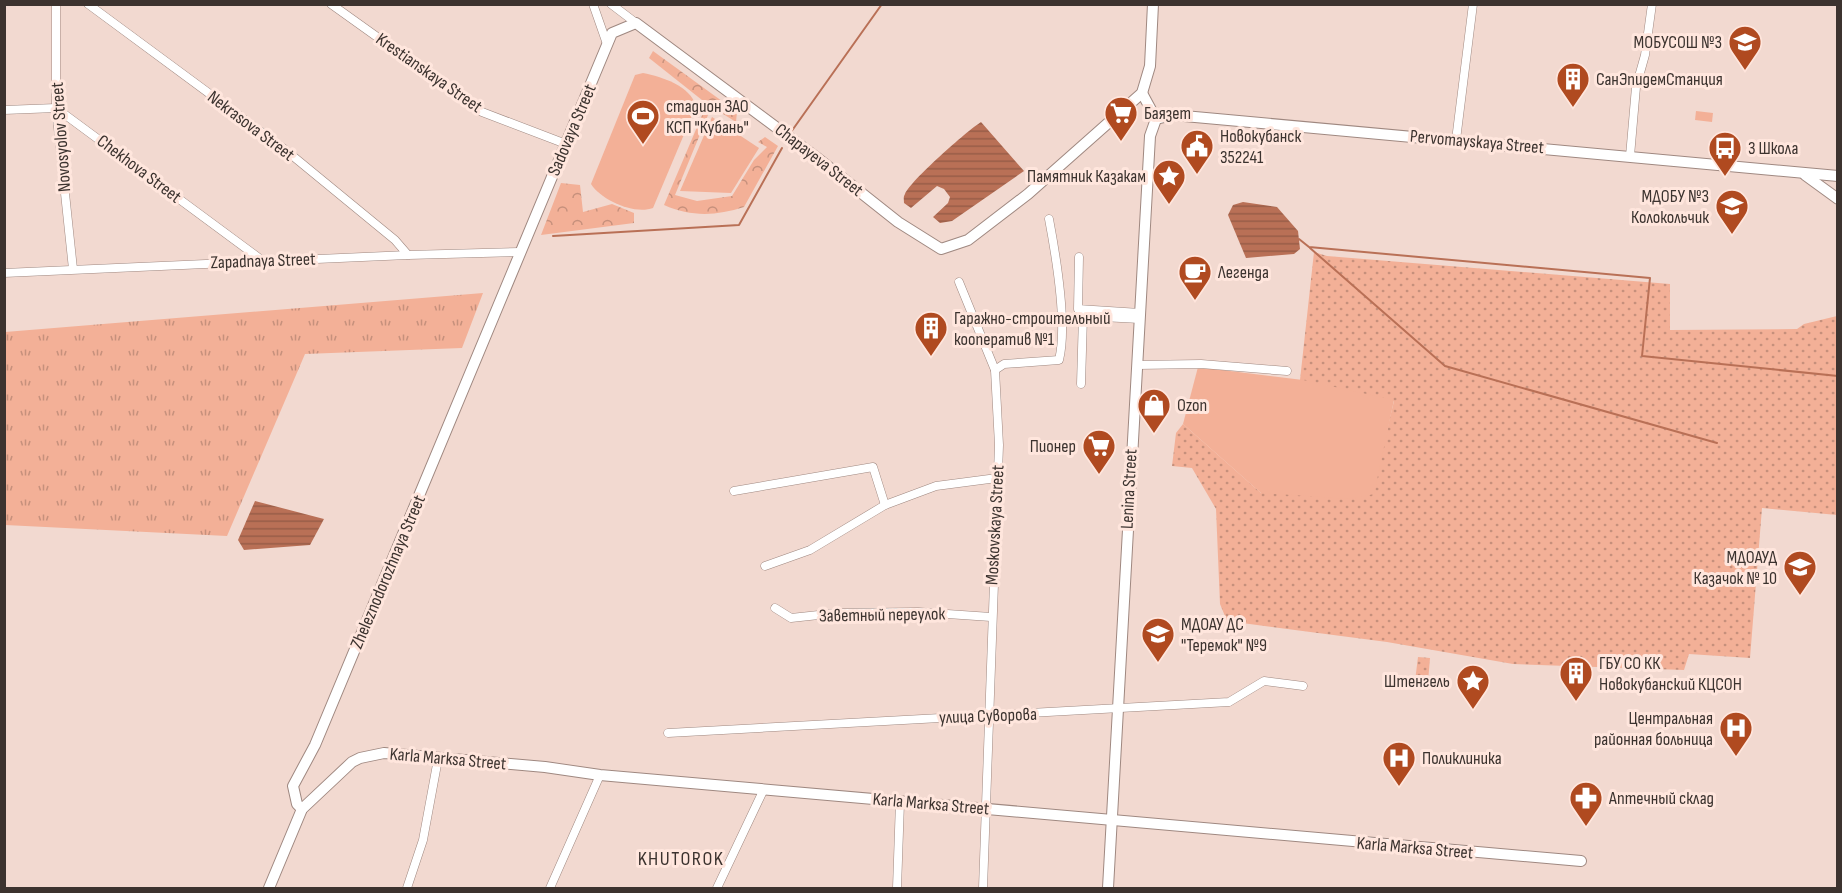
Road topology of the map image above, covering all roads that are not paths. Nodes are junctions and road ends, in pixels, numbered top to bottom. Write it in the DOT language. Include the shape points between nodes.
graph roads {
  1 [pos="56,4"];
  2 [pos="88,4"];
  3 [pos="331,4"];
  4 [pos="593,4"];
  5 [pos="611,4"];
  6 [pos="1153,4"];
  7 [pos="1473,4"];
  8 [pos="1652,4"];
  9 [pos="636,23"];
  10 [pos="608,45"];
  11 [pos="1142,93"];
  12 [pos="56,108"];
  13 [pos="4,110"];
  14 [pos="1156,119"];
  15 [pos="1456,140"];
  16 [pos="566,144"];
  17 [pos="1630,156"];
  18 [pos="1800,173"];
  19 [pos="1838,176"];
  20 [pos="1838,199"];
  21 [pos="1049,219"];
  22 [pos="521,252"];
  23 [pos="408,255"];
  24 [pos="1079,257"];
  25 [pos="263,261"];
  26 [pos="73,269"];
  27 [pos="4,273"];
  28 [pos="959,282"];
  29 [pos="1140,316"];
  30 [pos="1137,365"];
  31 [pos="995,370"];
  32 [pos="1287,371"];
  33 [pos="1081,384"];
  34 [pos="997,478"];
  35 [pos="734,491"];
  36 [pos="885,505"];
  37 [pos="765,566"];
  38 [pos="775,609"];
  39 [pos="991,617"];
  40 [pos="1303,686"];
  41 [pos="1116,709"];
  42 [pos="988,715"];
  43 [pos="668,733"];
  44 [pos="438,759"];
  45 [pos="600,775"];
  46 [pos="764,789"];
  47 [pos="900,802"];
  48 [pos="302,808"];
  49 [pos="986,808"];
  50 [pos="1112,820"];
  51 [pos="1581,861"];
  52 [pos="269,888"];
  53 [pos="407,888"];
  54 [pos="550,888"];
  55 [pos="717,888"];
  56 [pos="897,888"];
  57 [pos="983,888"];
  58 [pos="1108,888"];
  1 -- 12 [label="street, Novosyolov Street"];
  2 -- 23 [label="street, Nekrasova Street" via="283,148"];
  3 -- 16 [label="street, Krestianskaya Street" via="482,112"];
  4 -- 10 [label="street"];
  5 -- 9 [label="street, Chapayeva Street"];
  6 -- 11 [label="main road" via="1150,66"];
  7 -- 15 [label="street"];
  8 -- 17 [label="street" via="1636,87"];
  9 -- 10 [label="main road, Sadovaya Street" via="612,33"];
  9 -- 11 [label="main road, Chapayeva Street" via="898,222 941,249 968,240 1028,194"];
  10 -- 16 [label="main road, Sadovaya Street"];
  11 -- 14 [label="main road"];
  12 -- 13 [label="street"];
  12 -- 25 [label="street, Chekhova Street"];
  12 -- 26 [label="street, Novosyolov Street"];
  14 -- 15 [label="main road, Pervomayskaya Street" via="1173,115"];
  14 -- 29 [label="main road, Lenina Street" via="1150,136"];
  15 -- 17 [label="main road, Pervomayskaya Street"];
  16 -- 22 [label="main road, Sadovaya Street"];
  17 -- 18 [label="main road, Pervomayskaya Street"];
  18 -- 19 [label="main road, Pervomayskaya Street"];
  18 -- 20 [label="main road, Pervomayskaya Street"];
  21 -- 31 [label="street" via="1056,255 1062,348 1059,360 1004,364"];
  22 -- 23 [label="street, Zapadnaya Street"];
  22 -- 48 [label="main road, Zheleznodorozhnaya Street" via="315,745 293,786 297,804"];
  23 -- 25 [label="street, Zapadnaya Street"];
  24 -- 29 [label="street" via="1078,309"];
  25 -- 26 [label="street, Zapadnaya Street"];
  26 -- 27 [label="street, Zapadnaya Street"];
  28 -- 31 [label="street, Moskovskaya Street"];
  29 -- 30 [label="main road, Lenina Street"];
  29 -- 33 [label="street" via="1083,316"];
  30 -- 32 [label="street" via="1201,364"];
  30 -- 41 [label="main road, Lenina Street"];
  31 -- 34 [label="street, Moskovskaya Street"];
  34 -- 36 [label="street" via="936,486"];
  34 -- 39 [label="street, Moskovskaya Street"];
  35 -- 36 [label="street" via="873,467"];
  36 -- 37 [label="street" via="810,550"];
  38 -- 39 [label="street, Заветный переулок" via="791,618 918,612"];
  39 -- 42 [label="street, Moskovskaya Street"];
  40 -- 41 [label="street, улица Суворова" via="1264,681 1229,702"];
  41 -- 42 [label="street, улица Суворова"];
  41 -- 50 [label="main road, Lenina Street"];
  42 -- 43 [label="street, улица Суворова"];
  42 -- 49 [label="street, Moskovskaya Street"];
  44 -- 45 [label="main road, Karla Marksa Street"];
  44 -- 48 [label="main road, Karla Marksa Street" via="384,753 360,758"];
  44 -- 53 [label="street" via="423,840"];
  45 -- 46 [label="main road, Karla Marksa Street"];
  45 -- 54 [label="street"];
  46 -- 47 [label="main road, Karla Marksa Street"];
  46 -- 55 [label="street"];
  47 -- 49 [label="main road, Karla Marksa Street"];
  47 -- 56 [label="street"];
  48 -- 52 [label="main road"];
  49 -- 50 [label="main road, Karla Marksa Street"];
  49 -- 57 [label="street, Moskovskaya Street"];
  50 -- 51 [label="main road, Karla Marksa Street"];
  50 -- 58 [label="main road, Lenina Street"];
}
